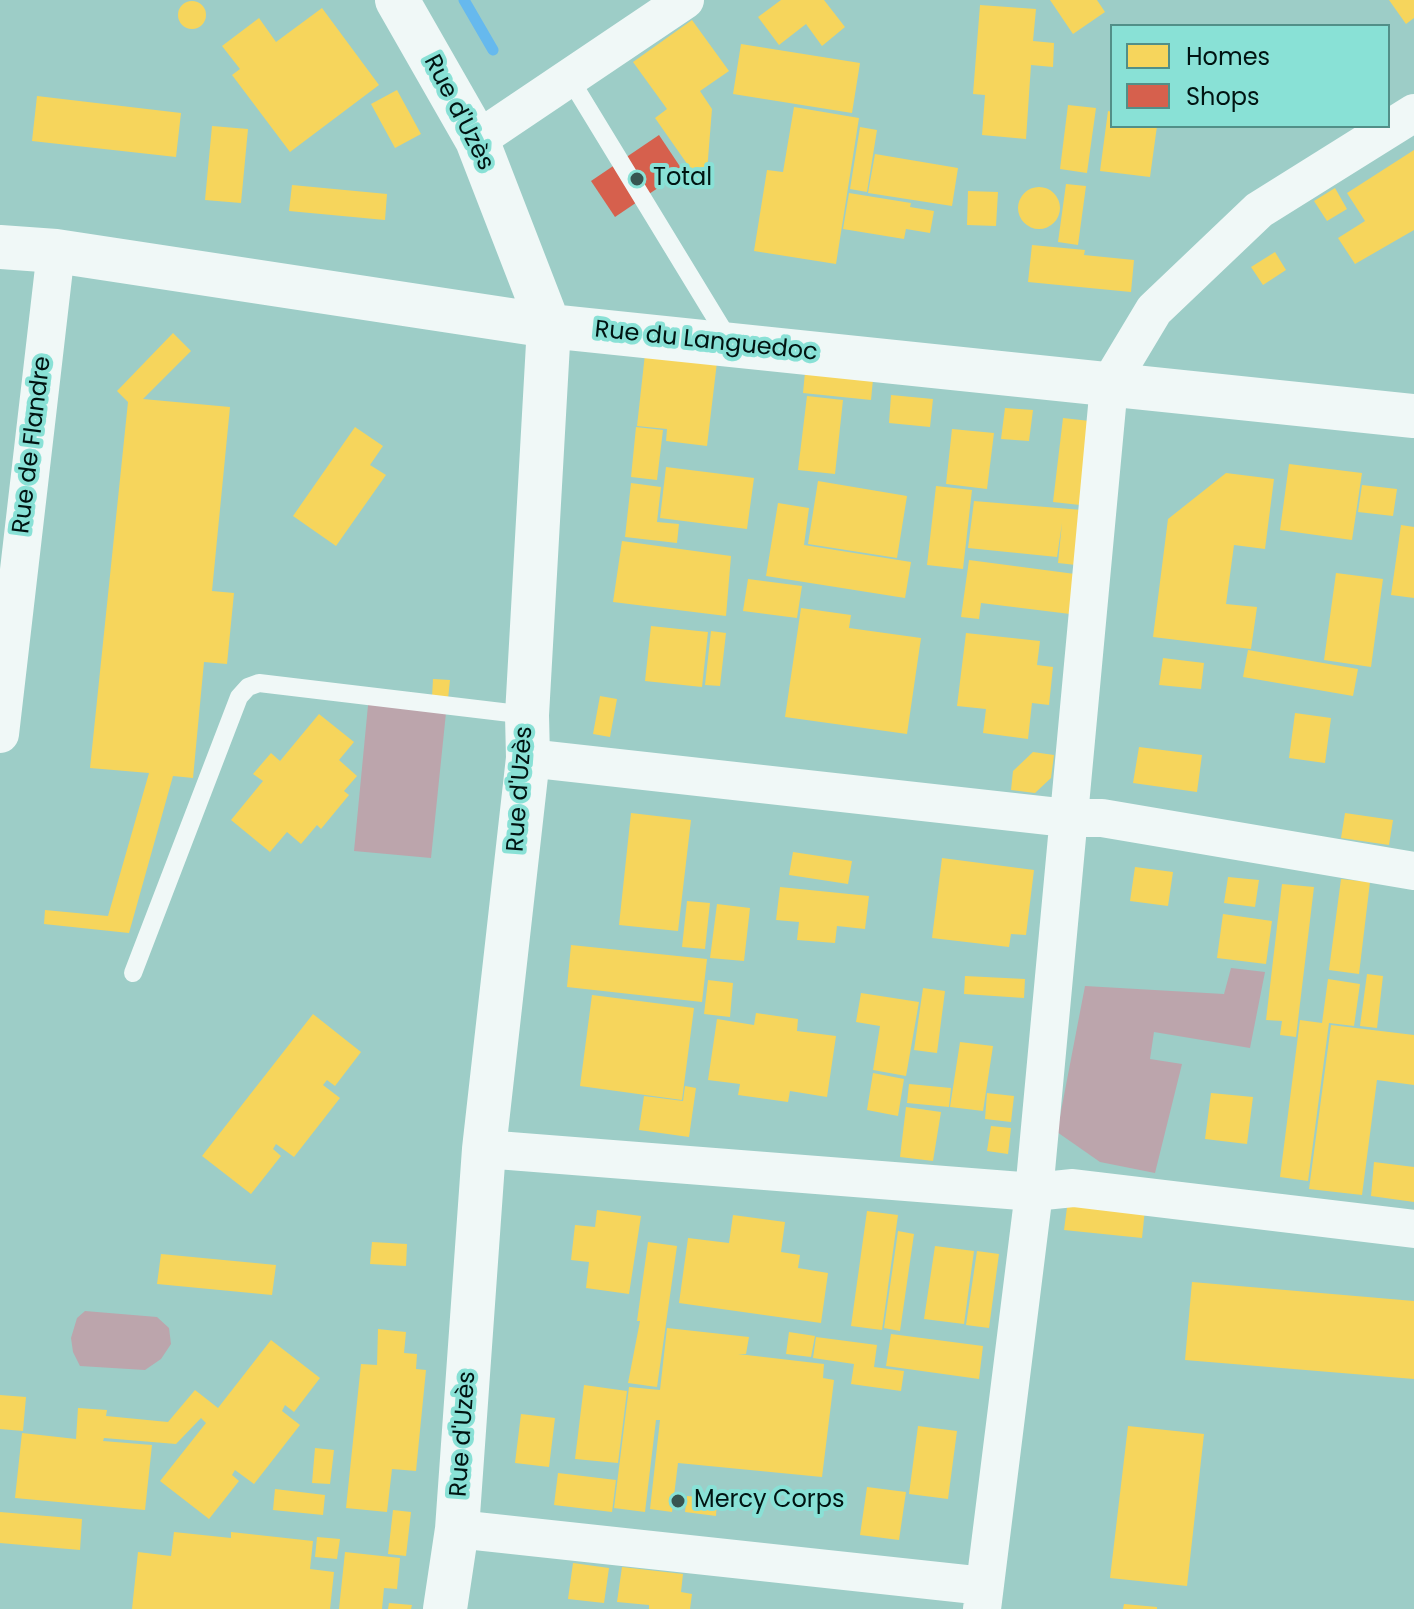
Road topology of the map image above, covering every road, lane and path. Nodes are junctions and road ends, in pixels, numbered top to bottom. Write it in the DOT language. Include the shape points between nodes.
graph roads {
  1 [pos="397,0"];
  2 [pos="685,0"];
  3 [pos="570,79"];
  4 [pos="1414,113"];
  5 [pos="477,140"];
  6 [pos="0,247"];
  7 [pos="56,251"];
  8 [pos="549,326"];
  9 [pos="732,345"];
  10 [pos="1109,385"];
  11 [pos="1414,416"];
  12 [pos="527,715"];
  13 [pos="0,734"];
  14 [pos="528,758"];
  15 [pos="1067,818"];
  16 [pos="1414,871"];
  17 [pos="133,973"];
  18 [pos="484,1149"];
  19 [pos="1034,1192"];
  20 [pos="1414,1229"];
  21 [pos="457,1529"];
  22 [pos="983,1598"];
  23 [pos="445,1609"];
  1 -- 5 [label="street, Rue d'Uzès"];
  2 -- 3 [label="street"];
  3 -- 5 [label="street"];
  3 -- 9 [label="lane"];
  4 -- 10 [label="street" via="1259,210 1154,310"];
  5 -- 8 [label="street, Rue d'Uzès"];
  6 -- 7 [label="street, Rue du Languedoc"];
  7 -- 8 [label="street, Rue du Languedoc"];
  7 -- 13 [label="street, Rue de Flandre"];
  8 -- 9 [label="street, Rue du Languedoc"];
  8 -- 12 [label="street, Rue d'Uzès"];
  9 -- 10 [label="street, Rue du Languedoc"];
  10 -- 11 [label="street, Rue du Languedoc"];
  10 -- 15 [label="street"];
  12 -- 14 [label="street, Rue d'Uzès"];
  12 -- 17 [label="lane" via="259,683 248,687 239,697"];
  14 -- 15 [label="street"];
  14 -- 18 [label="street, Rue d'Uzès"];
  15 -- 16 [label="street" via="1102,818"];
  15 -- 19 [label="street"];
  18 -- 19 [label="street"];
  18 -- 21 [label="street, Rue d'Uzès"];
  19 -- 20 [label="street" via="1073,1188"];
  19 -- 22 [label="street"];
  21 -- 22 [label="street"];
  21 -- 23 [label="street, Rue d'Uzès"];
}
